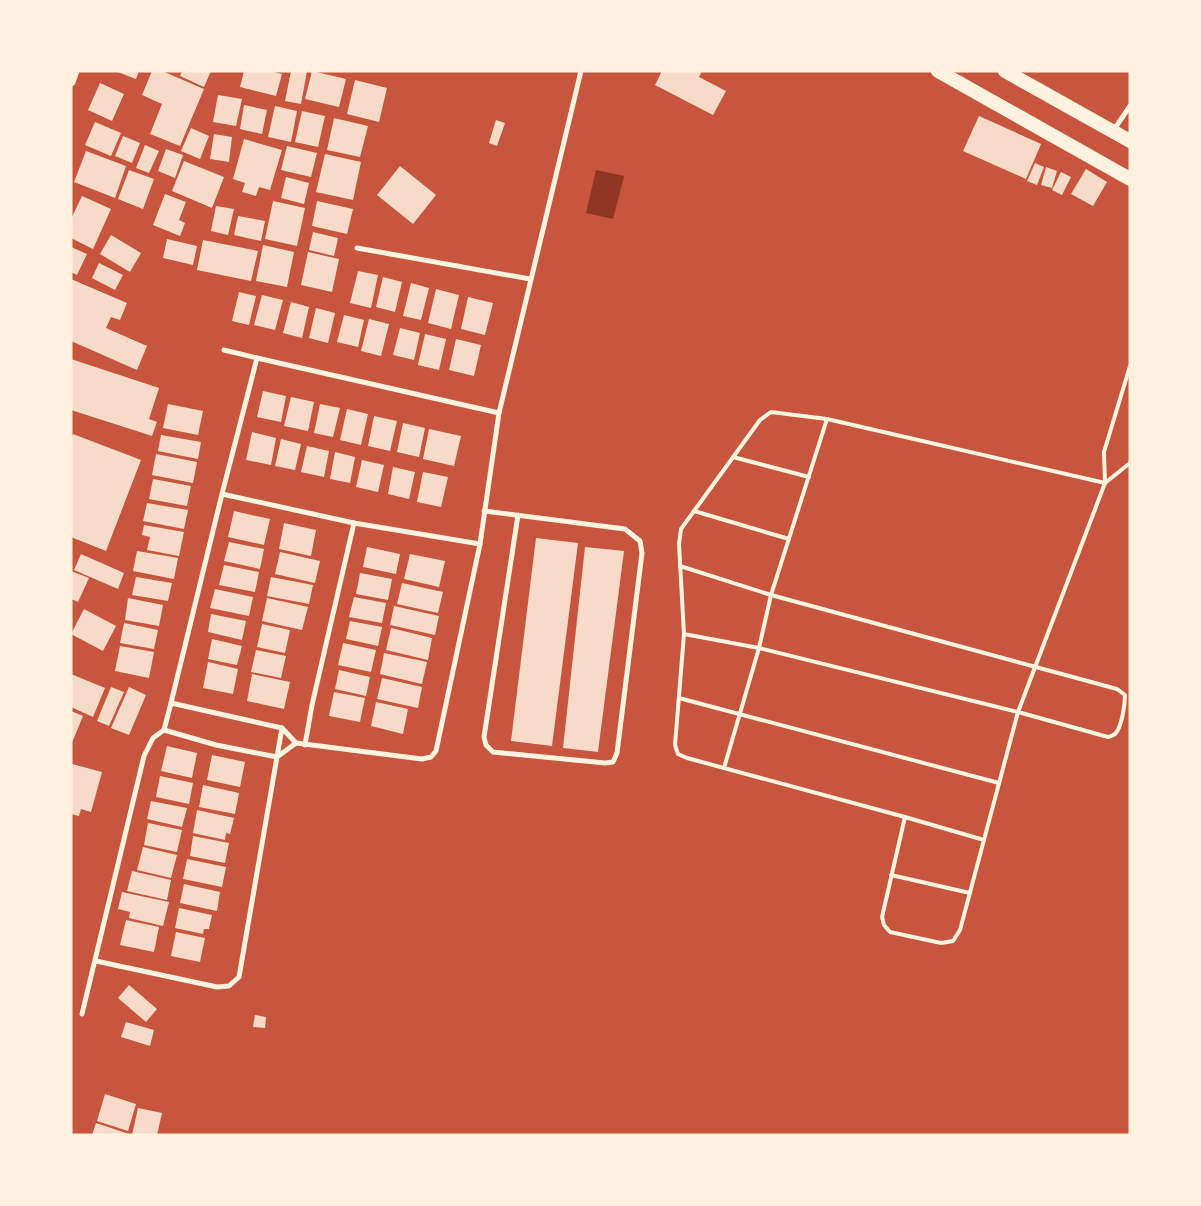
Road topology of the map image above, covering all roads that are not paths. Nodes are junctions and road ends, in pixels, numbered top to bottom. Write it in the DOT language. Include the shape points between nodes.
graph roads {
  1 [pos="75,71"];
  2 [pos="581,71"];
  3 [pos="938,71"];
  4 [pos="1005,71"];
  5 [pos="71,82"];
  6 [pos="1130,106"];
  7 [pos="1113,132"];
  8 [pos="1130,141"];
  9 [pos="1130,180"];
  10 [pos="357,248"];
  11 [pos="530,279"];
  12 [pos="224,350"];
  13 [pos="257,358"];
  14 [pos="1130,366"];
  15 [pos="499,413"];
  16 [pos="827,419"];
  17 [pos="733,458"];
  18 [pos="1130,463"];
  19 [pos="809,477"];
  20 [pos="1105,484"];
  21 [pos="222,494"];
  22 [pos="484,511"];
  23 [pos="694,511"];
  24 [pos="518,515"];
  25 [pos="354,523"];
  26 [pos="789,538"];
  27 [pos="480,544"];
  28 [pos="680,566"];
  29 [pos="771,595"];
  30 [pos="684,634"];
  31 [pos="759,648"];
  32 [pos="1035,665"];
  33 [pos="679,698"];
  34 [pos="171,703"];
  35 [pos="1018,712"];
  36 [pos="739,714"];
  37 [pos="282,728"];
  38 [pos="164,730"];
  39 [pos="296,743"];
  40 [pos="305,745"];
  41 [pos="277,757"];
  42 [pos="724,768"];
  43 [pos="1000,783"];
  44 [pos="905,817"];
  45 [pos="984,840"];
  46 [pos="892,874"];
  47 [pos="970,893"];
  48 [pos="96,961"];
  49 [pos="82,1014"];
  1 -- 5 [label="street"];
  2 -- 11 [label="street"];
  3 -- 9 [label="highway"];
  4 -- 7 [label="highway"];
  6 -- 7 [label="street"];
  7 -- 8 [label="highway"];
  10 -- 11 [label="street"];
  11 -- 15 [label="street"];
  12 -- 13 [label="street"];
  13 -- 15 [label="street"];
  13 -- 21 [label="street"];
  14 -- 20 [label="lane" via="1104,452"];
  15 -- 22 [label="street"];
  16 -- 17 [label="lane" via="771,412 760,420"];
  16 -- 19 [label="lane"];
  16 -- 20 [label="lane"];
  17 -- 19 [label="lane"];
  17 -- 23 [label="lane"];
  18 -- 20 [label="lane"];
  19 -- 26 [label="lane"];
  20 -- 32 [label="lane"];
  21 -- 25 [label="street"];
  21 -- 34 [label="street"];
  22 -- 24 [label="street"];
  22 -- 27 [label="street"];
  23 -- 26 [label="lane"];
  23 -- 28 [label="lane" via="681,529"];
  24 -- 24 [label="street" via="625,529 640,541 641,563 617,753 613,762 493,752 486,745 484,736"];
  25 -- 27 [label="street"];
  25 -- 40 [label="street"];
  26 -- 29 [label="lane"];
  27 -- 40 [label="street" via="436,751 431,758"];
  28 -- 29 [label="lane"];
  28 -- 30 [label="lane"];
  29 -- 31 [label="lane"];
  29 -- 32 [label="lane"];
  30 -- 31 [label="lane"];
  30 -- 33 [label="lane"];
  31 -- 35 [label="lane"];
  31 -- 36 [label="lane"];
  32 -- 35 [label="lane"];
  32 -- 35 [label="lane" via="1117,689 1125,695 1119,727 1108,737"];
  33 -- 36 [label="lane"];
  33 -- 42 [label="lane" via="675,746 678,754"];
  34 -- 37 [label="street"];
  34 -- 38 [label="street"];
  35 -- 43 [label="lane"];
  36 -- 42 [label="lane"];
  36 -- 43 [label="lane"];
  37 -- 39 [label="street"];
  37 -- 41 [label="street"];
  38 -- 41 [label="street" via="216,745"];
  38 -- 48 [label="street" via="153,738 144,756"];
  39 -- 40 [label="street"];
  39 -- 41 [label="street"];
  41 -- 48 [label="street" via="239,977 229,986 217,987"];
  42 -- 44 [label="lane"];
  43 -- 45 [label="lane"];
  44 -- 45 [label="lane"];
  44 -- 46 [label="lane"];
  45 -- 47 [label="lane"];
  46 -- 47 [label="lane"];
  46 -- 47 [label="lane" via="882,917 890,932 941,943 953,941 960,930"];
  48 -- 49 [label="street"];
}
